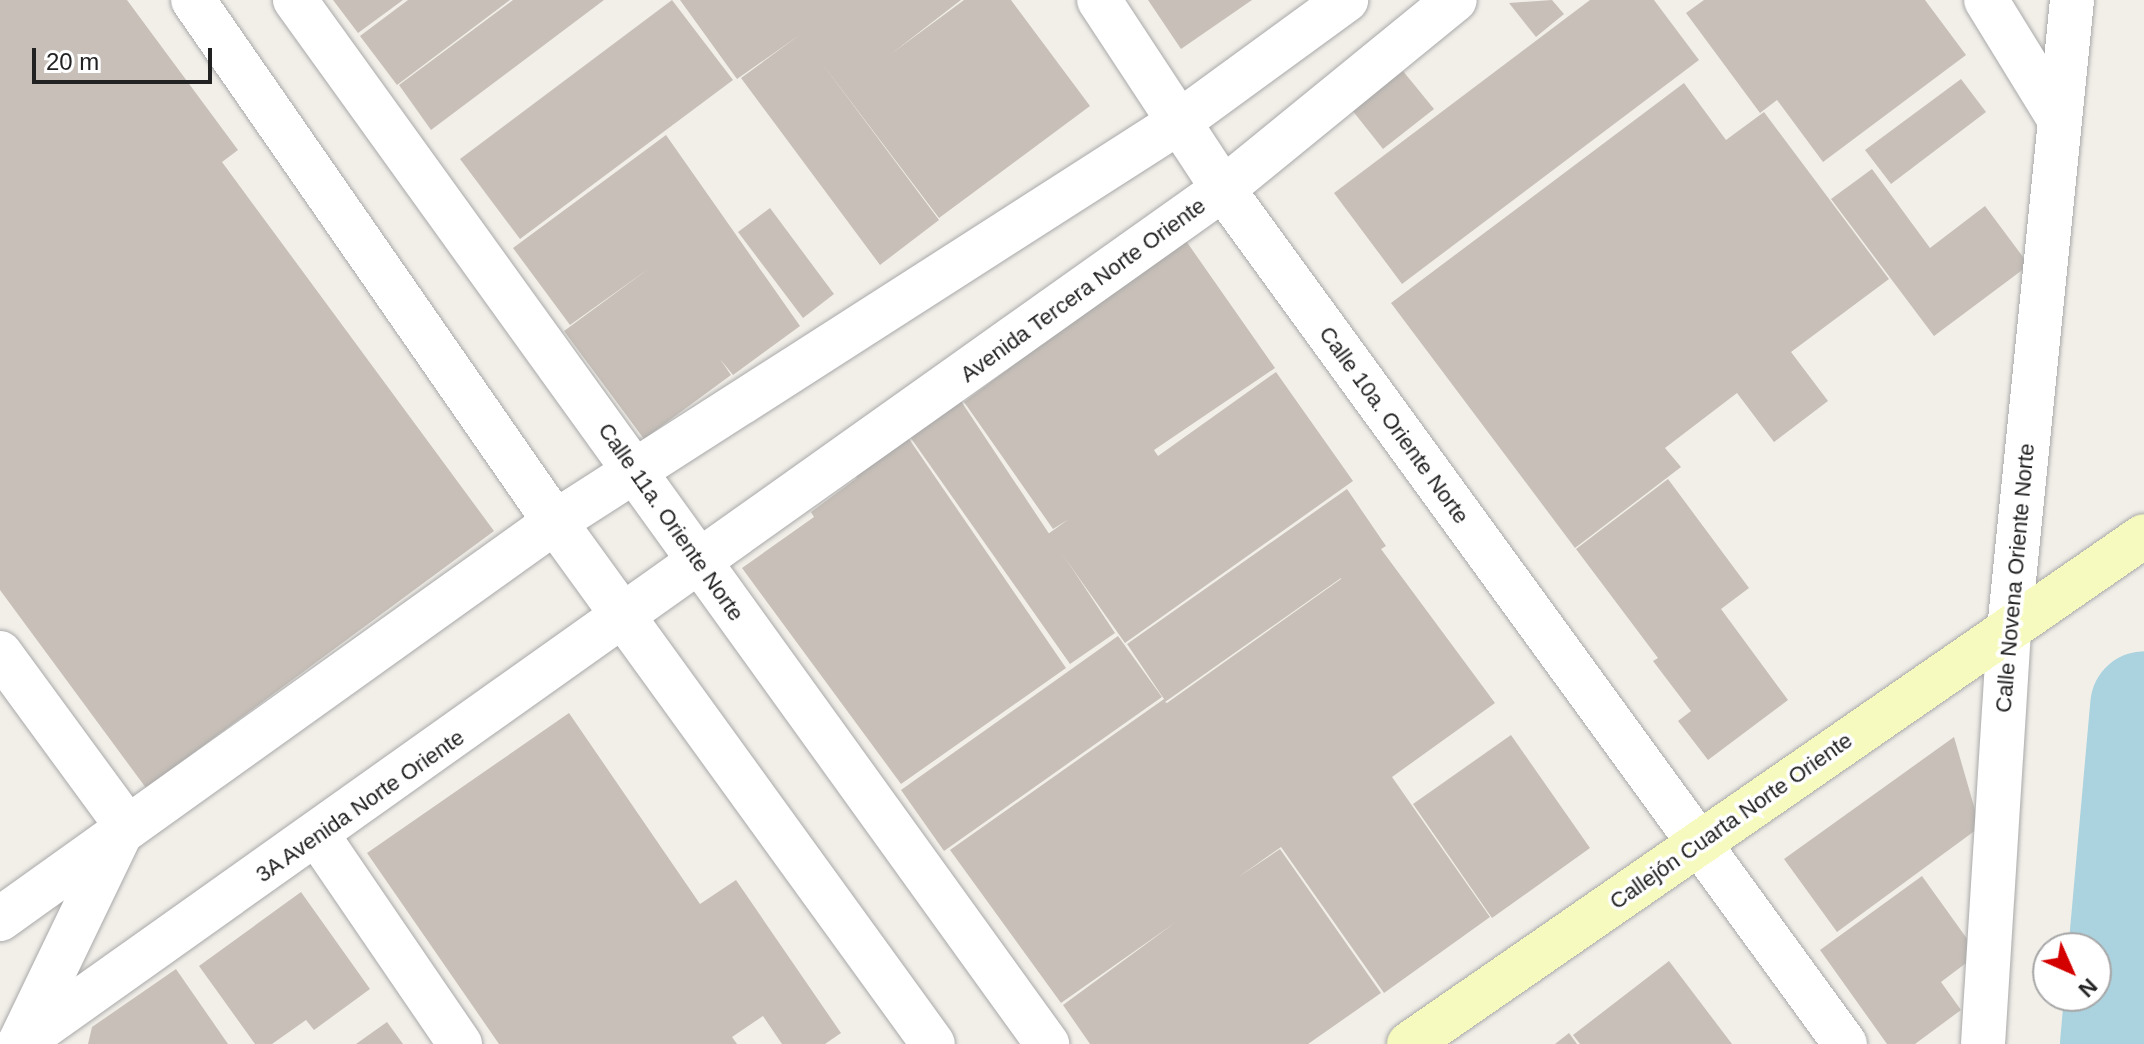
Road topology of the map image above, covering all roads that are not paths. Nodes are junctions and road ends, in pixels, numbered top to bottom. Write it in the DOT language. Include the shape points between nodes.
graph roads {
  1 [pos="193,0"];
  2 [pos="295,0"];
  3 [pos="1099,0"];
  4 [pos="1346,0"];
  5 [pos="1455,0"];
  6 [pos="1986,0"];
  7 [pos="2072,0"];
  8 [pos="2056,114"];
  9 [pos="1179,122"];
  10 [pos="1223,189"];
  11 [pos="634,468"];
  12 [pos="555,522"];
  13 [pos="2144,536"];
  14 [pos="700,566"];
  15 [pos="626,619"];
  16 [pos="2009,630"];
  17 [pos="0,653"];
  18 [pos="125,824"];
  19 [pos="318,836"];
  20 [pos="1697,843"];
  21 [pos="0,919"];
  22 [pos="19,1044"];
  23 [pos="460,1044"];
  24 [pos="933,1044"];
  25 [pos="1047,1044"];
  26 [pos="1409,1044"];
  27 [pos="1845,1044"];
  28 [pos="1983,1044"];
  1 -- 12 [label="street"];
  2 -- 11 [label="street, Calle 11a. Oriente Norte"];
  3 -- 9 [label="street, Calle 10a. Oriente Norte"];
  4 -- 9 [label="street"];
  5 -- 10 [label="street, Avenida Tercera Norte Oriente"];
  6 -- 8 [label="street"];
  7 -- 8 [label="street, Calle Novena Oriente Norte"];
  8 -- 16 [label="street, Calle Novena Oriente Norte"];
  9 -- 10 [label="street, Calle 10a. Oriente Norte"];
  9 -- 11 [label="street"];
  10 -- 14 [label="street, Avenida Tercera Norte Oriente"];
  10 -- 20 [label="street, Calle 10a. Oriente Norte"];
  11 -- 12 [label="street"];
  11 -- 14 [label="street, Calle 11a. Oriente Norte"];
  12 -- 15 [label="street"];
  12 -- 18 [label="street"];
  13 -- 16 [label="street, Callejón Cuarta Norte Oriente"];
  14 -- 15 [label="street, 3A Avenida Norte Oriente"];
  14 -- 25 [label="street, Calle 11a. Oriente Norte"];
  15 -- 19 [label="street, 3A Avenida Norte Oriente"];
  15 -- 24 [label="street"];
  16 -- 20 [label="street, Callejón Cuarta Norte Oriente"];
  16 -- 28 [label="street, Calle Novena Oriente Norte"];
  17 -- 18 [label="street"];
  18 -- 21 [label="street"];
  18 -- 22 [label="street"];
  19 -- 22 [label="street, 3A Avenida Norte Oriente"];
  19 -- 23 [label="street"];
  20 -- 26 [label="street, Callejón Cuarta Norte Oriente"];
  20 -- 27 [label="street, Calle 10a. Oriente Norte"];
}
